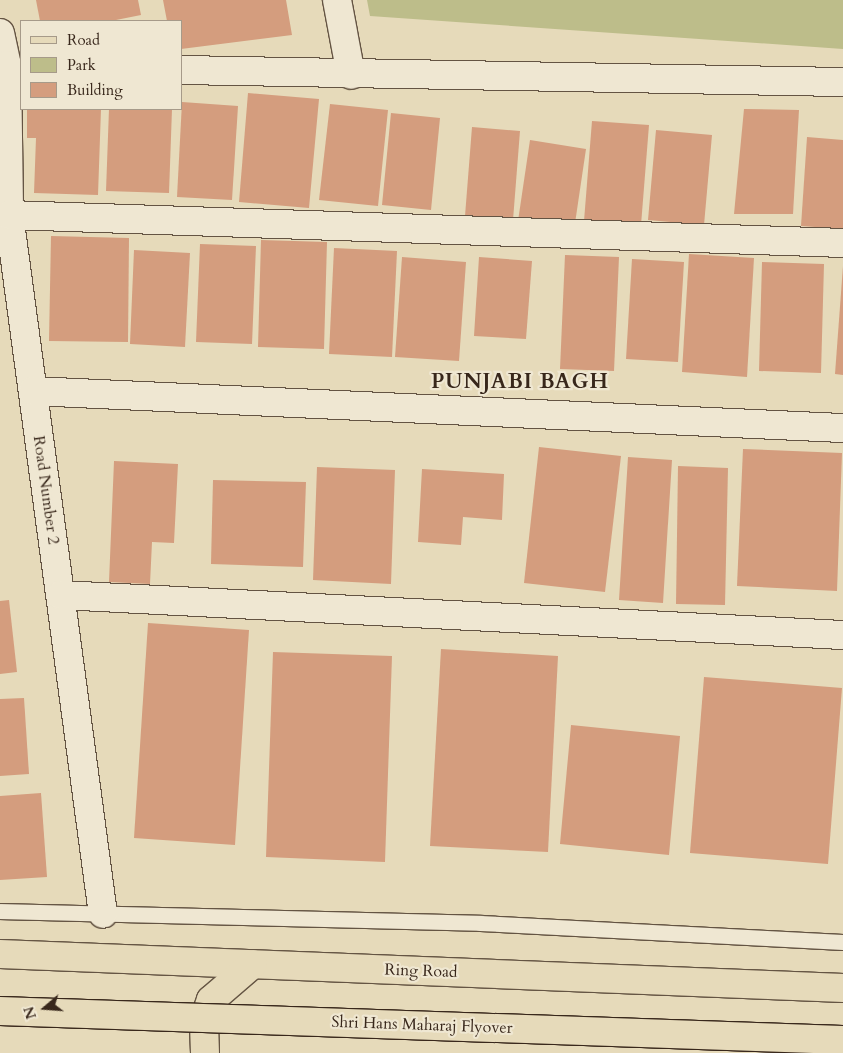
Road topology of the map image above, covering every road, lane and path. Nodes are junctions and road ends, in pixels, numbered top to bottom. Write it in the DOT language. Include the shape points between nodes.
graph roads {
  1 [pos="338,0"];
  2 [pos="0,33"];
  3 [pos="14,65"];
  4 [pos="182,70"];
  5 [pos="351,75"];
  6 [pos="843,82"];
  7 [pos="9,215"];
  8 [pos="843,243"];
  9 [pos="33,391"];
  10 [pos="843,428"];
  11 [pos="60,595"];
  12 [pos="843,635"];
  13 [pos="0,911"];
  14 [pos="103,914"];
  15 [pos="843,942"];
  16 [pos="0,954"];
  17 [pos="252,964"];
  18 [pos="843,988"];
  19 [pos="0,1011"];
  20 [pos="843,1040"];
  21 [pos="206,1053"];
  1 -- 5 [label="street"];
  2 -- 3 [label="street, Road Number 2"];
  3 -- 7 [label="street, Road Number 2"];
  4 -- 5 [label="street"];
  5 -- 6 [label="street"];
  7 -- 8 [label="street"];
  7 -- 9 [label="street, Road Number 2"];
  9 -- 10 [label="street"];
  9 -- 11 [label="street, Road Number 2"];
  11 -- 12 [label="street"];
  11 -- 14 [label="street, Road Number 2"];
  13 -- 14 [label="lane"];
  14 -- 15 [label="lane" via="480,923"];
  16 -- 17 [label="main road, Ring Road"];
  17 -- 18 [label="main road, Ring Road"];
  17 -- 21 [label="main road" via="211,1000 204,1020"];
  19 -- 20 [label="main road, Shri Hans Maharaj Flyover, bridge"];
}
